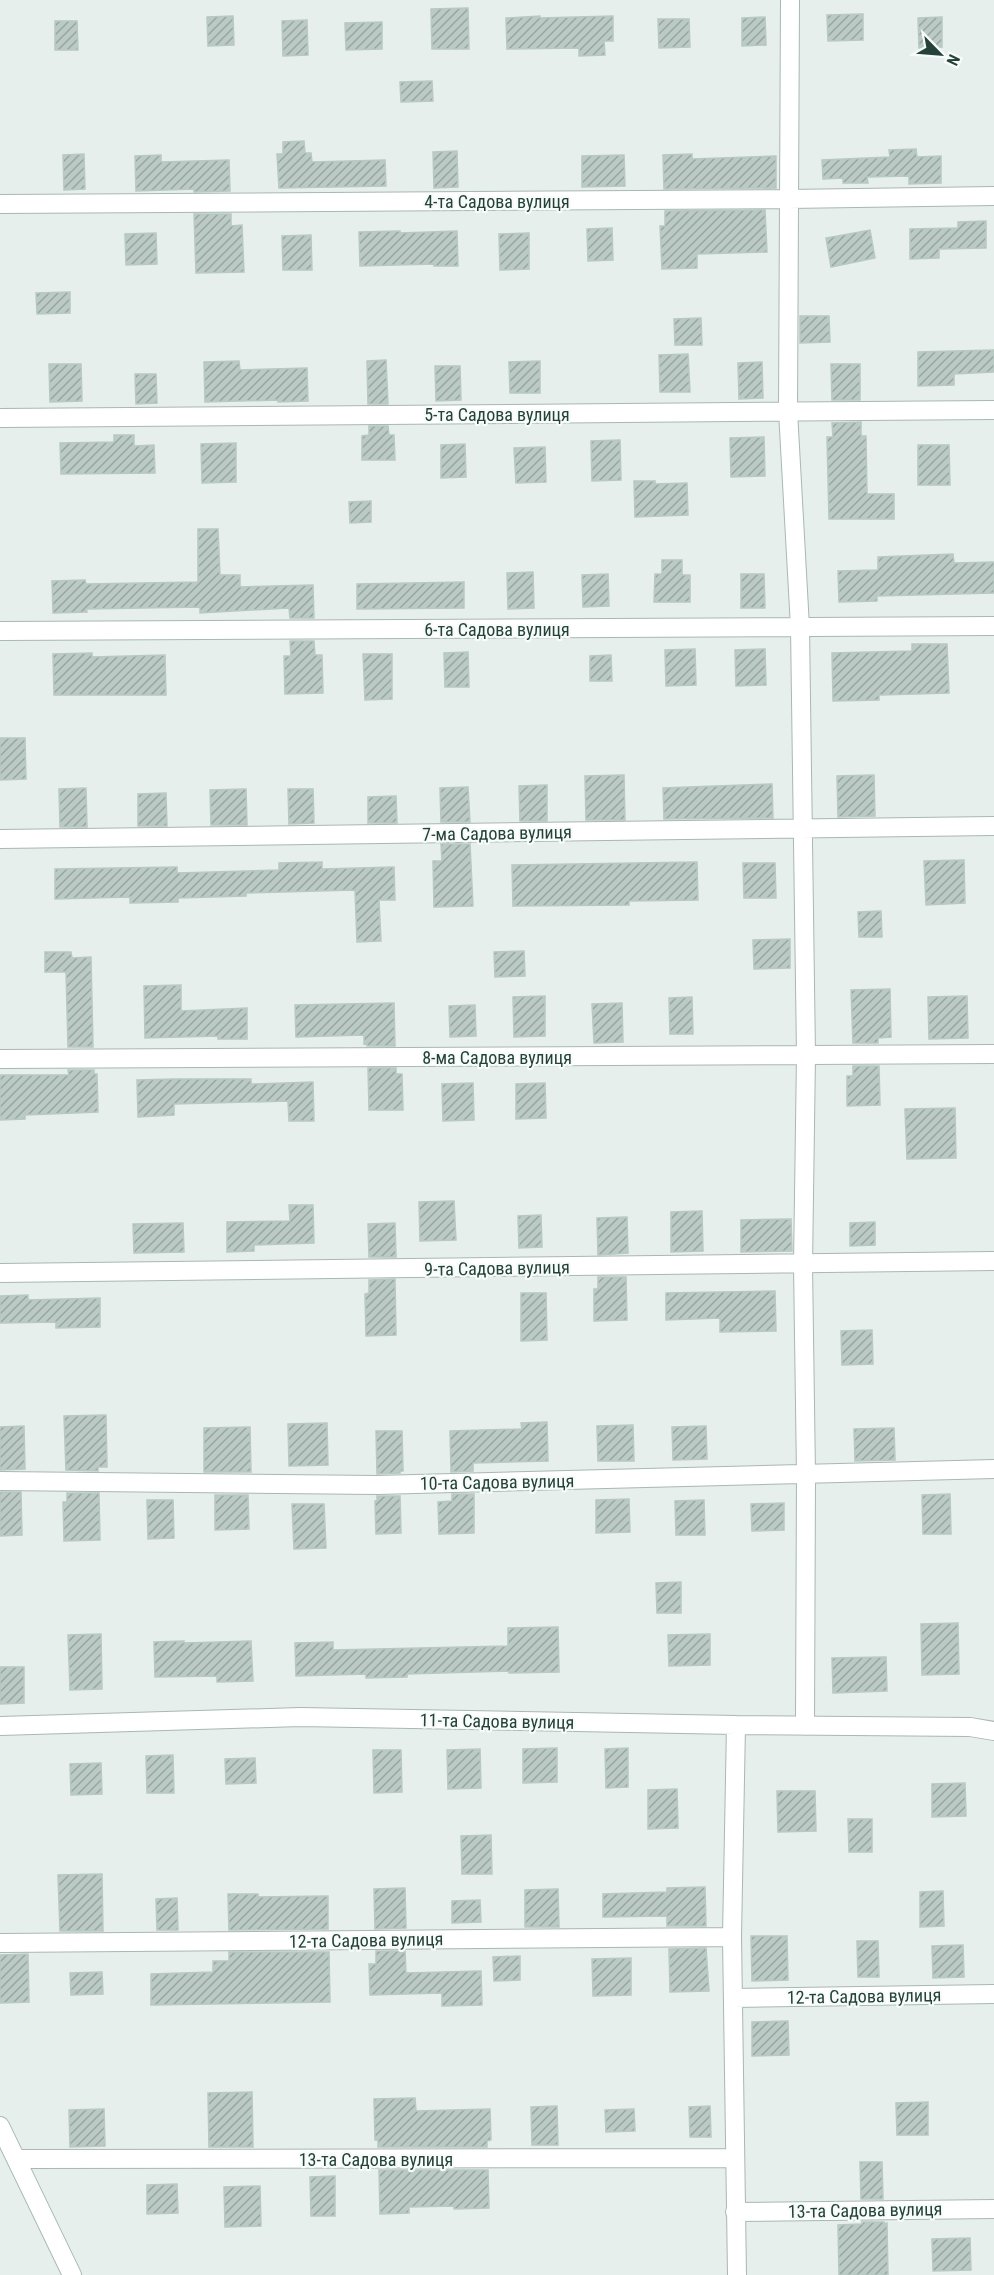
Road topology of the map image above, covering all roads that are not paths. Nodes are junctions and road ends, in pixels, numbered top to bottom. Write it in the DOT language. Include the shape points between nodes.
graph roads {
  1 [pos="790,0"];
  2 [pos="994,196"];
  3 [pos="788,199"];
  4 [pos="0,204"];
  5 [pos="994,410"];
  6 [pos="788,411"];
  7 [pos="0,418"];
  8 [pos="994,626"];
  9 [pos="800,627"];
  10 [pos="0,631"];
  11 [pos="994,826"];
  12 [pos="804,829"];
  13 [pos="0,839"];
  14 [pos="994,1054"];
  15 [pos="806,1055"];
  16 [pos="0,1059"];
  17 [pos="994,1261"];
  18 [pos="802,1265"];
  19 [pos="0,1273"];
  20 [pos="994,1469"];
  21 [pos="806,1474"];
  22 [pos="0,1481"];
  23 [pos="736,1725"];
  24 [pos="0,1726"];
  25 [pos="805,1726"];
  26 [pos="994,1731"];
  27 [pos="732,1937"];
  28 [pos="0,1943"];
  29 [pos="994,1994"];
  30 [pos="733,1998"];
  31 [pos="0,2126"];
  32 [pos="735,2158"];
  33 [pos="17,2159"];
  34 [pos="994,2209"];
  35 [pos="735,2212"];
  36 [pos="72,2275"];
  37 [pos="737,2275"];
  1 -- 3 [label="street"];
  2 -- 3 [label="street, 4-та Садова вулиця"];
  3 -- 4 [label="street, 4-та Садова вулиця"];
  3 -- 6 [label="street"];
  5 -- 6 [label="street, 5-та Садова вулиця"];
  6 -- 7 [label="street, 5-та Садова вулиця"];
  6 -- 9 [label="street"];
  8 -- 9 [label="street, 6-та Садова вулиця"];
  9 -- 10 [label="street, 6-та Садова вулиця"];
  9 -- 12 [label="street"];
  11 -- 12 [label="street, 7-ма Садова вулиця"];
  12 -- 13 [label="street, 7-ма Садова вулиця"];
  12 -- 15 [label="street"];
  14 -- 15 [label="street, 8-ма Садова вулиця"];
  15 -- 16 [label="street, 8-ма Садова вулиця"];
  15 -- 18 [label="street"];
  17 -- 18 [label="street, 9-та Садова вулиця"];
  18 -- 19 [label="street, 9-та Садова вулиця"];
  18 -- 21 [label="street"];
  20 -- 21 [label="street, 10-та Садова вулиця"];
  21 -- 22 [label="street, 10-та Садова вулиця" via="377,1485"];
  21 -- 25 [label="street"];
  23 -- 24 [label="street, 11-та Садова вулиця" via="300,1717"];
  23 -- 25 [label="street, 11-та Садова вулиця"];
  23 -- 27 [label="street"];
  25 -- 26 [label="street, 11-та Садова вулиця" via="970,1727"];
  27 -- 28 [label="street, 12-та Садова вулиця"];
  27 -- 30 [label="street"];
  29 -- 30 [label="street, 12-та Садова вулиця"];
  30 -- 32 [label="street"];
  31 -- 33 [label="street"];
  32 -- 33 [label="street, 13-та Садова вулиця"];
  32 -- 35 [label="street"];
  33 -- 36 [label="street"];
  34 -- 35 [label="street, 13-та Садова вулиця"];
  35 -- 37 [label="street"];
}
